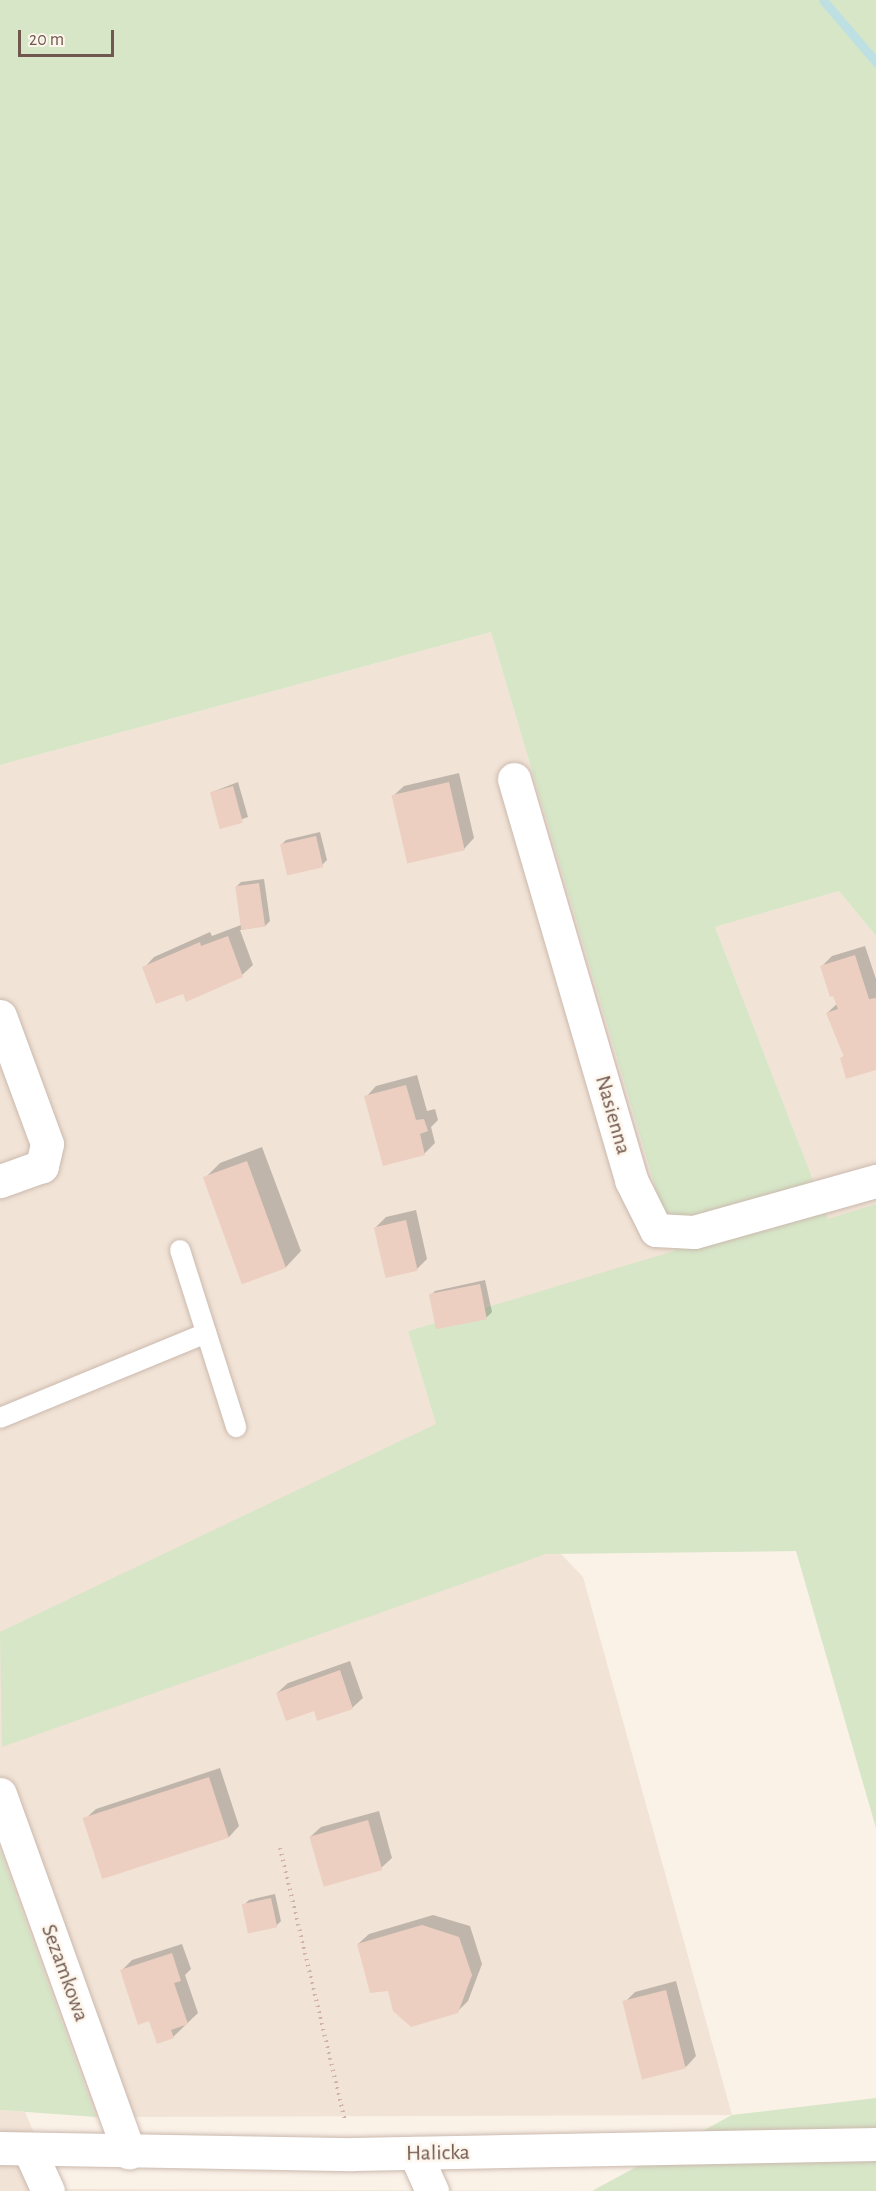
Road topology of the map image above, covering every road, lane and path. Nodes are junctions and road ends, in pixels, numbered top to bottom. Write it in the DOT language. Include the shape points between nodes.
graph roads {
  1 [pos="514,779"];
  2 [pos="0,1016"];
  3 [pos="0,1181"];
  4 [pos="876,1181"];
  5 [pos="180,1250"];
  6 [pos="206,1333"];
  7 [pos="0,1418"];
  8 [pos="236,1427"];
  9 [pos="0,1794"];
  10 [pos="280,1848"];
  11 [pos="876,2144"];
  12 [pos="14,2148"];
  13 [pos="129,2152"];
  14 [pos="415,2153"];
  15 [pos="353,2154"];
  16 [pos="48,2191"];
  17 [pos="432,2191"];
  1 -- 4 [label="street, Nasienna" via="631,1180 656,1230 694,1232"];
  2 -- 3 [label="street" via="46,1144 42,1166"];
  5 -- 6 [label="lane"];
  6 -- 7 [label="lane"];
  6 -- 8 [label="lane"];
  9 -- 13 [label="street, Sezamkowa"];
  10 -- 15 [label="path"];
  11 -- 14 [label="street, Halicka"];
  12 -- 13 [label="street, Halicka"];
  12 -- 16 [label="street"];
  13 -- 15 [label="street, Halicka"];
  14 -- 15 [label="street, Halicka"];
  14 -- 17 [label="street"];
}
